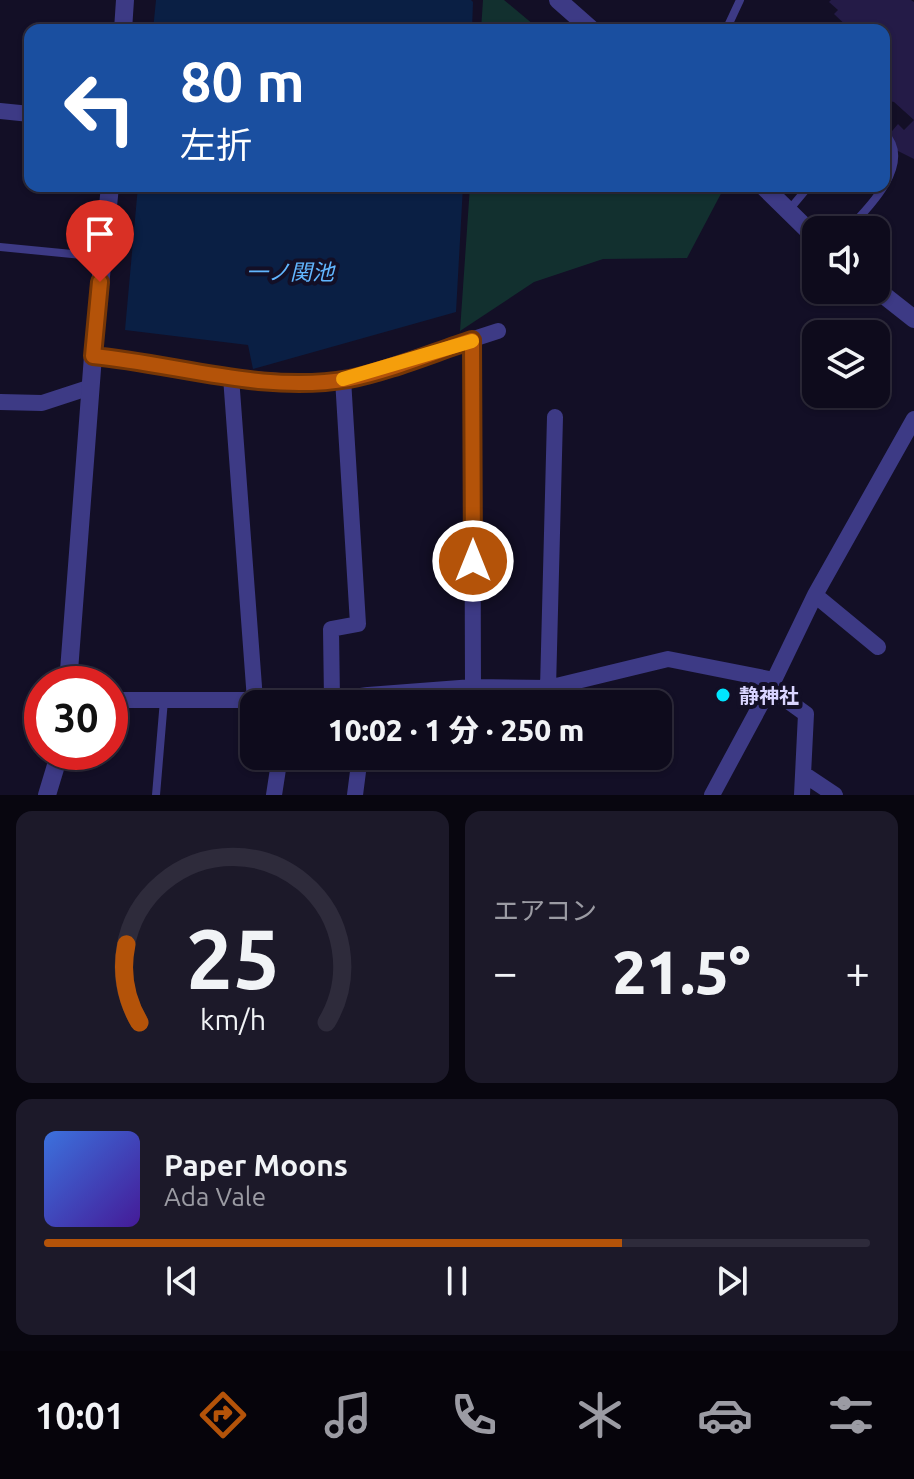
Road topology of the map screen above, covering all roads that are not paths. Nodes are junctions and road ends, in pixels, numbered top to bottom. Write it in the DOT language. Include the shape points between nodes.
graph roads {
  1 [pos="125,0"];
  2 [pos="558,0"];
  3 [pos="740,0"];
  4 [pos="123,24"];
  5 [pos="585,24"];
  6 [pos="729,24"];
  7 [pos="0,111"];
  8 [pos="24,113"];
  9 [pos="890,138"];
  10 [pos="890,184"];
  11 [pos="109,192"];
  12 [pos="769,192"];
  13 [pos="804,192"];
  14 [pos="882,192"];
  15 [pos="789,211"];
  16 [pos="860,216"];
  17 [pos="802,224"];
  18 [pos="0,247"];
  19 [pos="103,257"];
  20 [pos="890,300"];
  21 [pos="914,319"];
  22 [pos="498,331"];
  23 [pos="472,340"];
  24 [pos="93,356"];
  25 [pos="231,377"];
  26 [pos="343,379"];
  27 [pos="91,387"];
  28 [pos="0,402"];
  29 [pos="555,417"];
  30 [pos="914,419"];
  31 [pos="815,595"];
  32 [pos="878,647"];
  33 [pos="69,666"];
  34 [pos="772,684"];
  35 [pos="473,687"];
  36 [pos="548,688"];
  37 [pos="254,690"];
  38 [pos="332,690"];
  39 [pos="446,690"];
  40 [pos="128,700"];
  41 [pos="164,700"];
  42 [pos="240,700"];
  43 [pos="55,770"];
  44 [pos="278,770"];
  45 [pos="358,770"];
  46 [pos="805,775"];
  47 [pos="47,795"];
  48 [pos="156,795"];
  49 [pos="274,795"];
  50 [pos="355,795"];
  51 [pos="712,795"];
  52 [pos="802,795"];
  53 [pos="835,795"];
  1 -- 4 [label="street"];
  2 -- 5 [label="street"];
  3 -- 6 [label="lane"];
  7 -- 8 [label="street"];
  9 -- 10 [label="lane" via="900,147 903,160"];
  11 -- 19 [label="street"];
  12 -- 15 [label="street"];
  13 -- 15 [label="lane"];
  14 -- 16 [label="lane"];
  15 -- 17 [label="street"];
  18 -- 19 [label="lane"];
  19 -- 24 [label="street"];
  20 -- 21 [label="street"];
  22 -- 23 [label="street"];
  23 -- 26 [label="street"];
  23 -- 35 [label="street"];
  24 -- 25 [label="street"];
  24 -- 27 [label="street"];
  25 -- 26 [label="street" via="308,383"];
  25 -- 37 [label="street"];
  26 -- 38 [label="street" via="358,624 331,629"];
  27 -- 28 [label="street" via="42,403"];
  27 -- 33 [label="street"];
  29 -- 36 [label="street"];
  30 -- 31 [label="street"];
  31 -- 32 [label="street"];
  31 -- 34 [label="street"];
  34 -- 36 [label="street" via="668,659"];
  34 -- 46 [label="street" via="806,714"];
  34 -- 51 [label="street"];
  35 -- 36 [label="street"];
  35 -- 39 [label="street"];
  40 -- 41 [label="street"];
  41 -- 42 [label="street"];
  41 -- 48 [label="lane"];
  43 -- 47 [label="street"];
  44 -- 49 [label="street"];
  45 -- 50 [label="street"];
  46 -- 52 [label="street"];
  46 -- 53 [label="street"];
}
